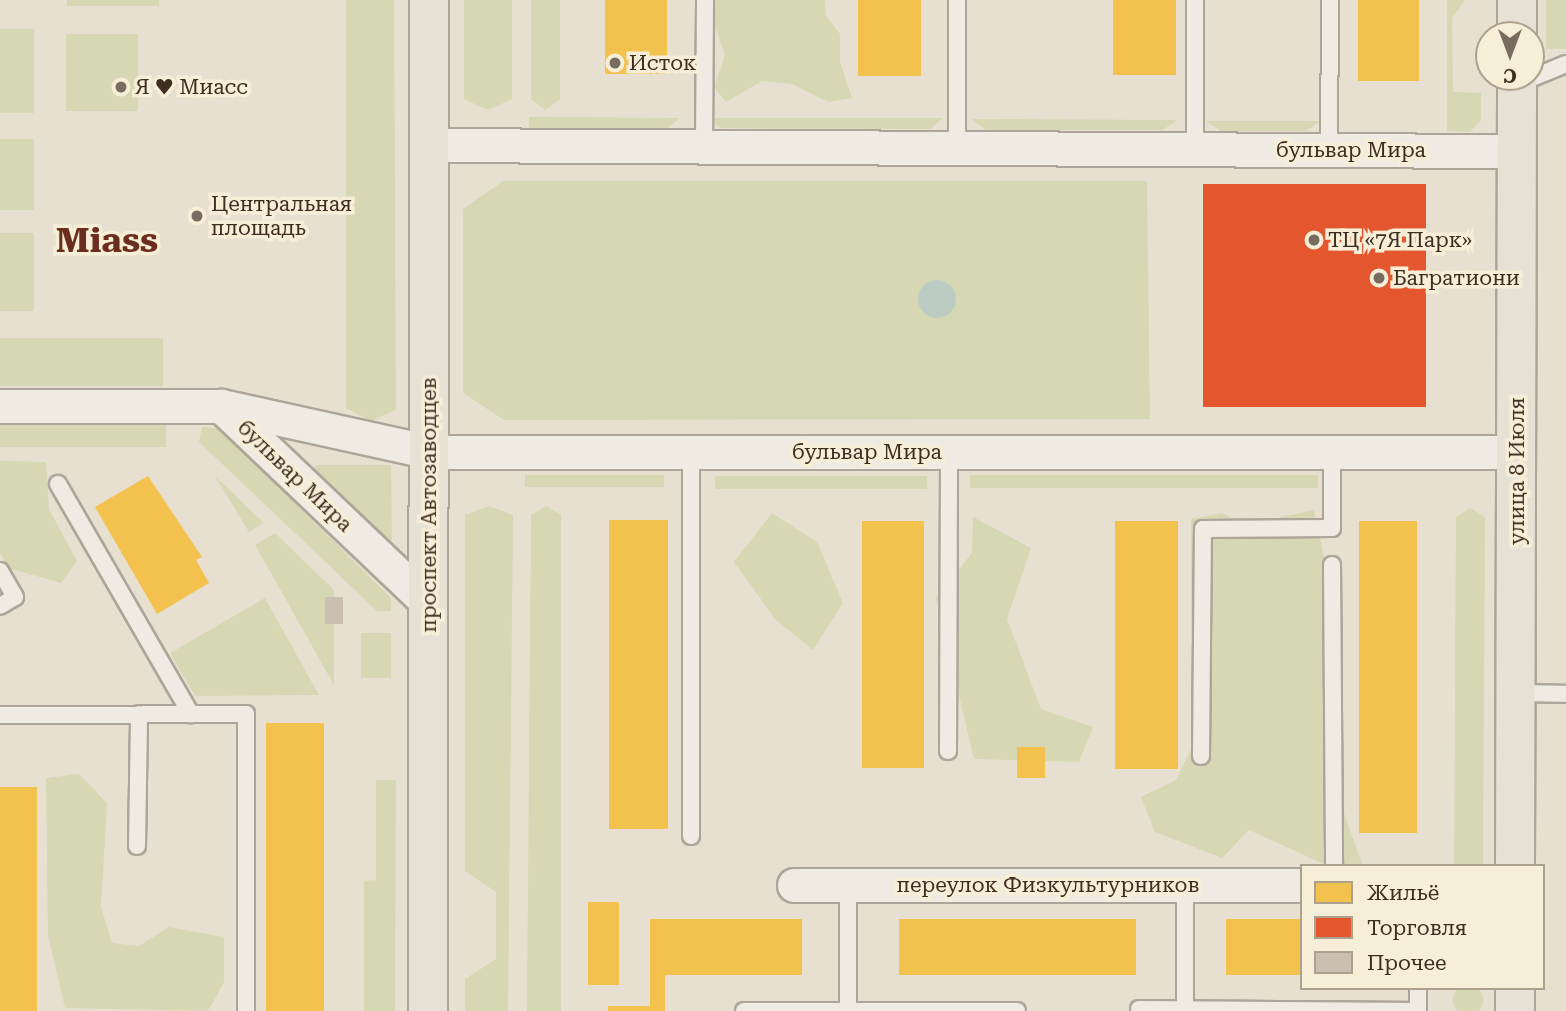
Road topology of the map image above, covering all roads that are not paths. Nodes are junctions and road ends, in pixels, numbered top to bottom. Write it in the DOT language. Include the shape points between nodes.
graph roads {
  1 [pos="429,0"];
  2 [pos="705,0"];
  3 [pos="957,0"];
  4 [pos="1195,0"];
  5 [pos="1330,0"];
  6 [pos="1517,0"];
  7 [pos="1517,21"];
  8 [pos="1566,64"];
  9 [pos="1545,71"];
  10 [pos="1517,91"];
  11 [pos="429,145"];
  12 [pos="704,147"];
  13 [pos="957,148"];
  14 [pos="1195,149"];
  15 [pos="1329,150"];
  16 [pos="1516,151"];
  17 [pos="0,405"];
  18 [pos="221,406"];
  19 [pos="431,452"];
  20 [pos="691,452"];
  21 [pos="949,452"];
  22 [pos="1332,452"];
  23 [pos="1517,452"];
  24 [pos="58,484"];
  25 [pos="1332,565"];
  26 [pos="0,571"];
  27 [pos="429,604"];
  28 [pos="0,606"];
  29 [pos="1515,693"];
  30 [pos="1566,694"];
  31 [pos="139,714"];
  32 [pos="191,714"];
  33 [pos="0,715"];
  34 [pos="948,751"];
  35 [pos="1201,756"];
  36 [pos="691,836"];
  37 [pos="137,846"];
  38 [pos="1334,864"];
  39 [pos="1515,864"];
  40 [pos="794,885"];
  41 [pos="848,885"];
  42 [pos="1185,885"];
  43 [pos="1300,885"];
  44 [pos="1418,990"];
  45 [pos="1515,990"];
  46 [pos="848,1009"];
  47 [pos="1139,1009"];
  48 [pos="1185,1010"];
  49 [pos="246,1011"];
  50 [pos="428,1011"];
  51 [pos="744,1011"];
  52 [pos="1017,1011"];
  53 [pos="1277,1011"];
  54 [pos="1515,1011"];
  1 -- 11 [label="main road, проспект Автозаводцев"];
  2 -- 12 [label="lane"];
  3 -- 13 [label="lane"];
  4 -- 14 [label="lane"];
  5 -- 15 [label="lane"];
  6 -- 7 [label="main road"];
  8 -- 9 [label="lane"];
  10 -- 16 [label="main road, улица 8 Июля"];
  11 -- 12 [label="street, бульвар Мира"];
  11 -- 19 [label="main road, проспект Автозаводцев"];
  12 -- 13 [label="street, бульвар Мира"];
  13 -- 14 [label="street, бульвар Мира"];
  14 -- 15 [label="street, бульвар Мира"];
  15 -- 16 [label="street, бульвар Мира"];
  16 -- 23 [label="main road, улица 8 Июля"];
  17 -- 18 [label="street, бульвар Мира"];
  18 -- 19 [label="street, бульвар Мира"];
  18 -- 27 [label="street, бульвар Мира"];
  19 -- 20 [label="street, бульвар Мира"];
  19 -- 27 [label="main road, проспект Автозаводцев"];
  20 -- 21 [label="street, бульвар Мира"];
  20 -- 36 [label="lane"];
  21 -- 22 [label="street, бульвар Мира"];
  21 -- 34 [label="lane"];
  22 -- 23 [label="street, бульвар Мира"];
  22 -- 35 [label="lane" via="1332,528 1203,529"];
  23 -- 29 [label="main road, улица 8 Июля"];
  24 -- 32 [label="lane"];
  25 -- 38 [label="lane"];
  26 -- 28 [label="lane" via="15,597"];
  27 -- 50 [label="main road, проспект Автозаводцев"];
  29 -- 30 [label="lane"];
  29 -- 39 [label="main road, улица 8 Июля"];
  31 -- 32 [label="lane"];
  31 -- 33 [label="lane"];
  31 -- 37 [label="lane"];
  32 -- 49 [label="lane" via="246,714"];
  40 -- 41 [label="street, переулок Физкультурников"];
  41 -- 42 [label="street, переулок Физкультурников"];
  41 -- 46 [label="lane"];
  42 -- 43 [label="street, переулок Физкультурников"];
  42 -- 48 [label="lane"];
  44 -- 53 [label="lane" via="1418,1011"];
  45 -- 54 [label="main road"];
  46 -- 51 [label="lane"];
  46 -- 52 [label="lane"];
  47 -- 48 [label="lane"];
  48 -- 53 [label="lane"];
}
